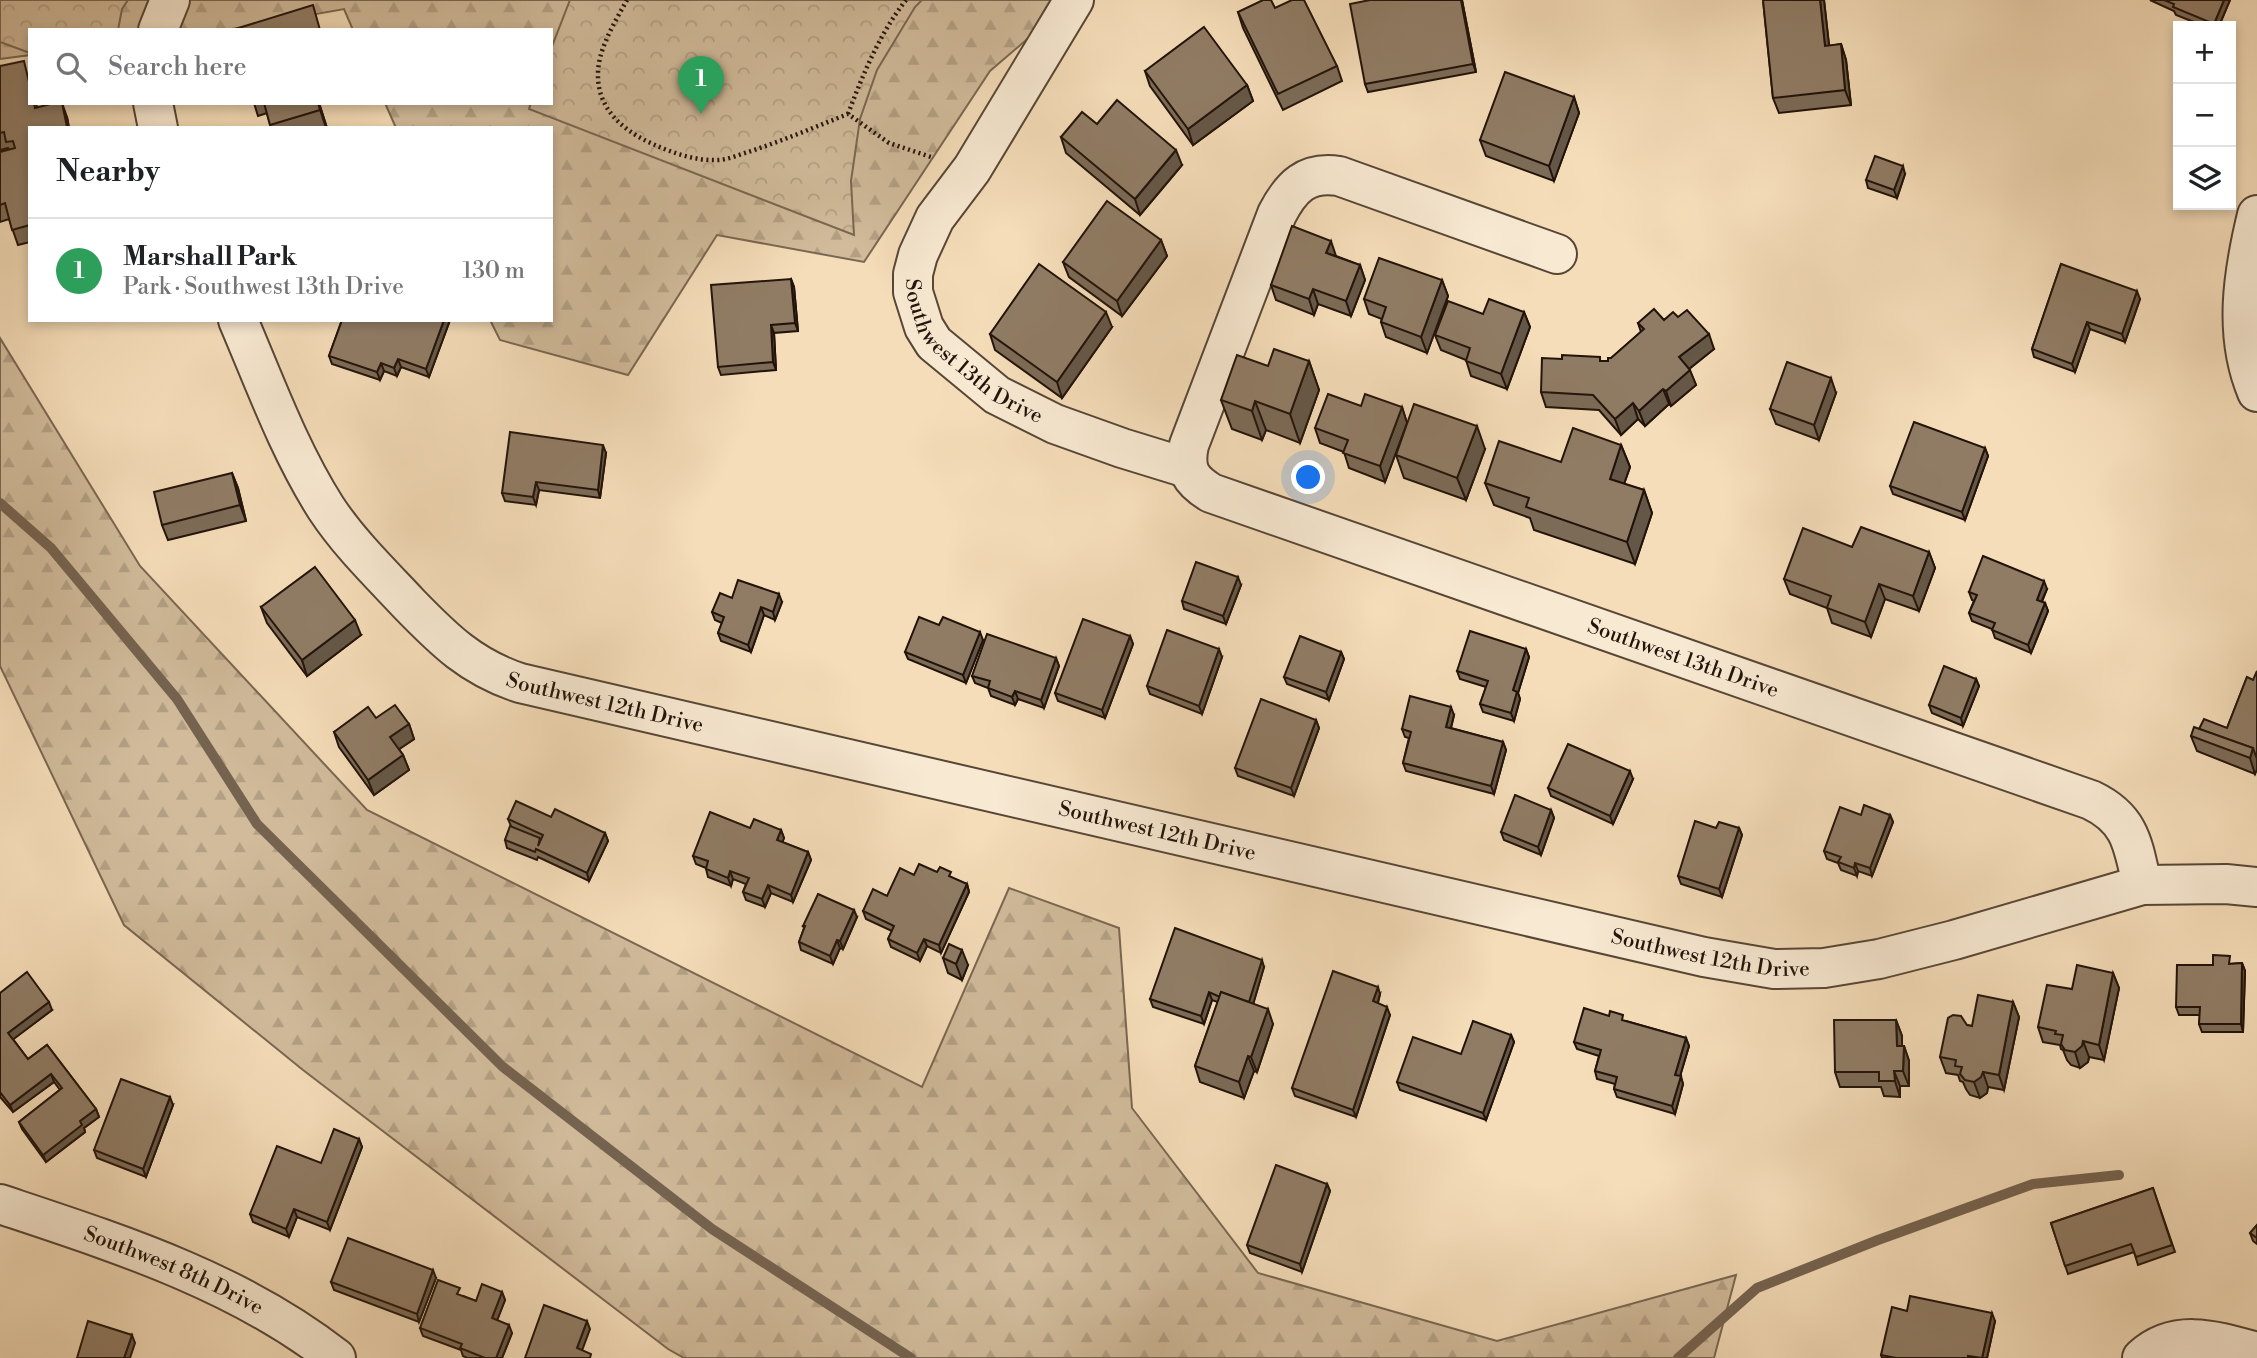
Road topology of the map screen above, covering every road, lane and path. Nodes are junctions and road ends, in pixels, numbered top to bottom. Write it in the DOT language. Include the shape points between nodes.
graph roads {
  1 [pos="170,0"];
  2 [pos="627,0"];
  3 [pos="906,0"];
  4 [pos="1074,0"];
  5 [pos="159,28"];
  6 [pos="153,105"];
  7 [pos="848,114"];
  8 [pos="158,126"];
  9 [pos="972,169"];
  10 [pos="2257,215"];
  11 [pos="1557,254"];
  12 [pos="239,322"];
  13 [pos="2257,392"];
  14 [pos="1188,456"];
  15 [pos="2142,884"];
  16 [pos="2257,887"];
  17 [pos="0,1204"];
  18 [pos="2257,1352"];
  19 [pos="336,1358"];
  20 [pos="2142,1358"];
  1 -- 5 [label="street"];
  2 -- 7 [label="path" via="604,46 598,74 610,114 636,136 673,152 718,160"];
  3 -- 7 [label="path" via="862,77"];
  4 -- 9 [label="street, Southwest 13th Drive"];
  6 -- 8 [label="street"];
  7 -- 9 [label="path" via="897,147"];
  9 -- 14 [label="street, Southwest 13th Drive" via="935,218 918,255 912,292 934,343 997,395 1055,424 1122,448"];
  10 -- 13 [label="street" via="2242,310 2246,361"];
  11 -- 14 [label="street" via="1339,176 1323,173 1306,180 1288,193 1276,214"];
  12 -- 15 [label="street, Southwest 12th Drive" via="299,463 357,550 462,655 520,683 1704,957 1774,969 1824,968 1879,959"];
  14 -- 15 [label="street, Southwest 13th Drive" via="1193,479 1211,493 2091,800 2118,816 2134,849"];
  15 -- 16 [label="street, Southwest 12th Drive"];
  17 -- 19 [label="street, Southwest 8th Drive" via="119,1244 232,1292"];
  18 -- 20 [label="street" via="2217,1341 2186,1339 2167,1341"];
}
